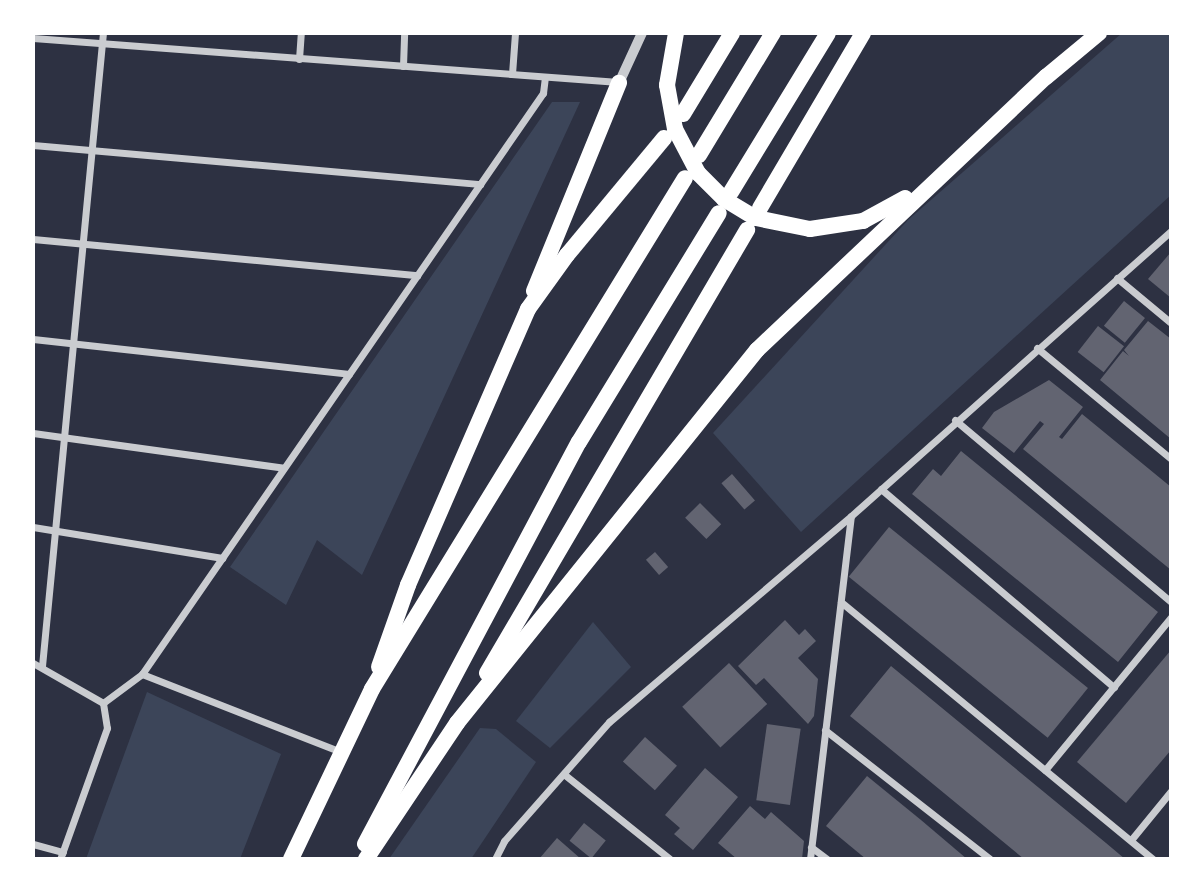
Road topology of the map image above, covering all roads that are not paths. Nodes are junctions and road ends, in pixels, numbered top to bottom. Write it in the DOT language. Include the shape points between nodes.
graph roads {
  1 [pos="103,33"];
  2 [pos="301,33"];
  3 [pos="404,33"];
  4 [pos="515,33"];
  5 [pos="642,33"];
  6 [pos="676,33"];
  7 [pos="732,33"];
  8 [pos="773,33"];
  9 [pos="828,33"];
  10 [pos="863,33"];
  11 [pos="1099,33"];
  12 [pos="33,38"];
  13 [pos="102,44"];
  14 [pos="299,59"];
  15 [pos="403,66"];
  16 [pos="512,74"];
  17 [pos="545,77"];
  18 [pos="619,83"];
  19 [pos="683,114"];
  20 [pos="664,138"];
  21 [pos="33,145"];
  22 [pos="92,148"];
  23 [pos="699,155"];
  24 [pos="942,174"];
  25 [pos="685,178"];
  26 [pos="480,184"];
  27 [pos="732,191"];
  28 [pos="761,208"];
  29 [pos="719,213"];
  30 [pos="747,230"];
  31 [pos="1171,231"];
  32 [pos="33,240"];
  33 [pos="83,242"];
  34 [pos="417,275"];
  35 [pos="1116,278"];
  36 [pos="528,309"];
  37 [pos="1171,323"];
  38 [pos="33,339"];
  39 [pos="74,342"];
  40 [pos="1037,348"];
  41 [pos="349,374"];
  42 [pos="955,420"];
  43 [pos="33,433"];
  44 [pos="65,437"];
  45 [pos="1171,459"];
  46 [pos="284,468"];
  47 [pos="881,489"];
  48 [pos="851,516"];
  49 [pos="33,527"];
  50 [pos="57,530"];
  51 [pos="222,558"];
  52 [pos="841,602"];
  53 [pos="1171,602"];
  54 [pos="1171,617"];
  55 [pos="37,664"];
  56 [pos="142,674"];
  57 [pos="1114,687"];
  58 [pos="372,689"];
  59 [pos="103,703"];
  60 [pos="457,723"];
  61 [pos="825,730"];
  62 [pos="341,753"];
  63 [pos="1045,770"];
  64 [pos="565,775"];
  65 [pos="1171,791"];
  66 [pos="1131,840"];
  67 [pos="33,844"];
  68 [pos="811,847"];
  69 [pos="62,855"];
  70 [pos="291,859"];
  71 [pos="357,859"];
  72 [pos="366,859"];
  73 [pos="495,859"];
  74 [pos="670,859"];
  75 [pos="810,859"];
  76 [pos="827,859"];
  77 [pos="990,859"];
  78 [pos="1153,859"];
  1 -- 13 [label="street"];
  2 -- 14 [label="street"];
  3 -- 15 [label="street"];
  4 -- 16 [label="street"];
  5 -- 18 [label="street"];
  6 -- 24 [label="highway" via="667,85 675,129 698,173 739,210 792,228 847,226 884,212"];
  7 -- 19 [label="highway"];
  8 -- 23 [label="highway"];
  9 -- 27 [label="highway"];
  10 -- 28 [label="highway"];
  11 -- 24 [label="highway"];
  12 -- 13 [label="street"];
  13 -- 14 [label="street"];
  13 -- 22 [label="street"];
  14 -- 15 [label="street"];
  15 -- 16 [label="street"];
  16 -- 17 [label="street"];
  17 -- 18 [label="street"];
  17 -- 26 [label="street" via="543,93"];
  18 -- 36 [label="highway" via="554,235"];
  20 -- 36 [label="highway"];
  21 -- 22 [label="street"];
  22 -- 26 [label="street"];
  22 -- 33 [label="street"];
  24 -- 60 [label="highway" via="757,350"];
  25 -- 58 [label="highway"];
  26 -- 34 [label="street"];
  29 -- 71 [label="highway" via="579,442"];
  30 -- 60 [label="highway"];
  31 -- 35 [label="street"];
  32 -- 33 [label="street"];
  33 -- 34 [label="street"];
  33 -- 39 [label="street"];
  34 -- 41 [label="street"];
  35 -- 37 [label="street"];
  35 -- 40 [label="street"];
  36 -- 58 [label="highway" via="408,584"];
  38 -- 39 [label="street"];
  39 -- 41 [label="street"];
  39 -- 44 [label="street"];
  40 -- 42 [label="street"];
  40 -- 45 [label="street"];
  41 -- 46 [label="street"];
  42 -- 47 [label="street"];
  42 -- 53 [label="street"];
  43 -- 44 [label="street"];
  44 -- 46 [label="street"];
  44 -- 50 [label="street"];
  46 -- 51 [label="street"];
  47 -- 48 [label="street"];
  47 -- 57 [label="street"];
  48 -- 52 [label="street"];
  48 -- 64 [label="street" via="609,722"];
  49 -- 50 [label="street"];
  50 -- 51 [label="street"];
  50 -- 55 [label="street"];
  51 -- 56 [label="street"];
  52 -- 61 [label="street"];
  52 -- 63 [label="street"];
  54 -- 57 [label="street"];
  55 -- 59 [label="street"];
  56 -- 59 [label="street"];
  56 -- 62 [label="street"];
  57 -- 63 [label="street"];
  58 -- 62 [label="highway"];
  59 -- 69 [label="street" via="107,727"];
  60 -- 72 [label="highway"];
  61 -- 68 [label="street"];
  61 -- 77 [label="street"];
  62 -- 70 [label="highway"];
  63 -- 66 [label="street"];
  64 -- 73 [label="street" via="504,841"];
  64 -- 74 [label="street"];
  65 -- 66 [label="street"];
  66 -- 78 [label="street"];
  67 -- 69 [label="street"];
  68 -- 75 [label="street"];
  68 -- 76 [label="street"];
}
